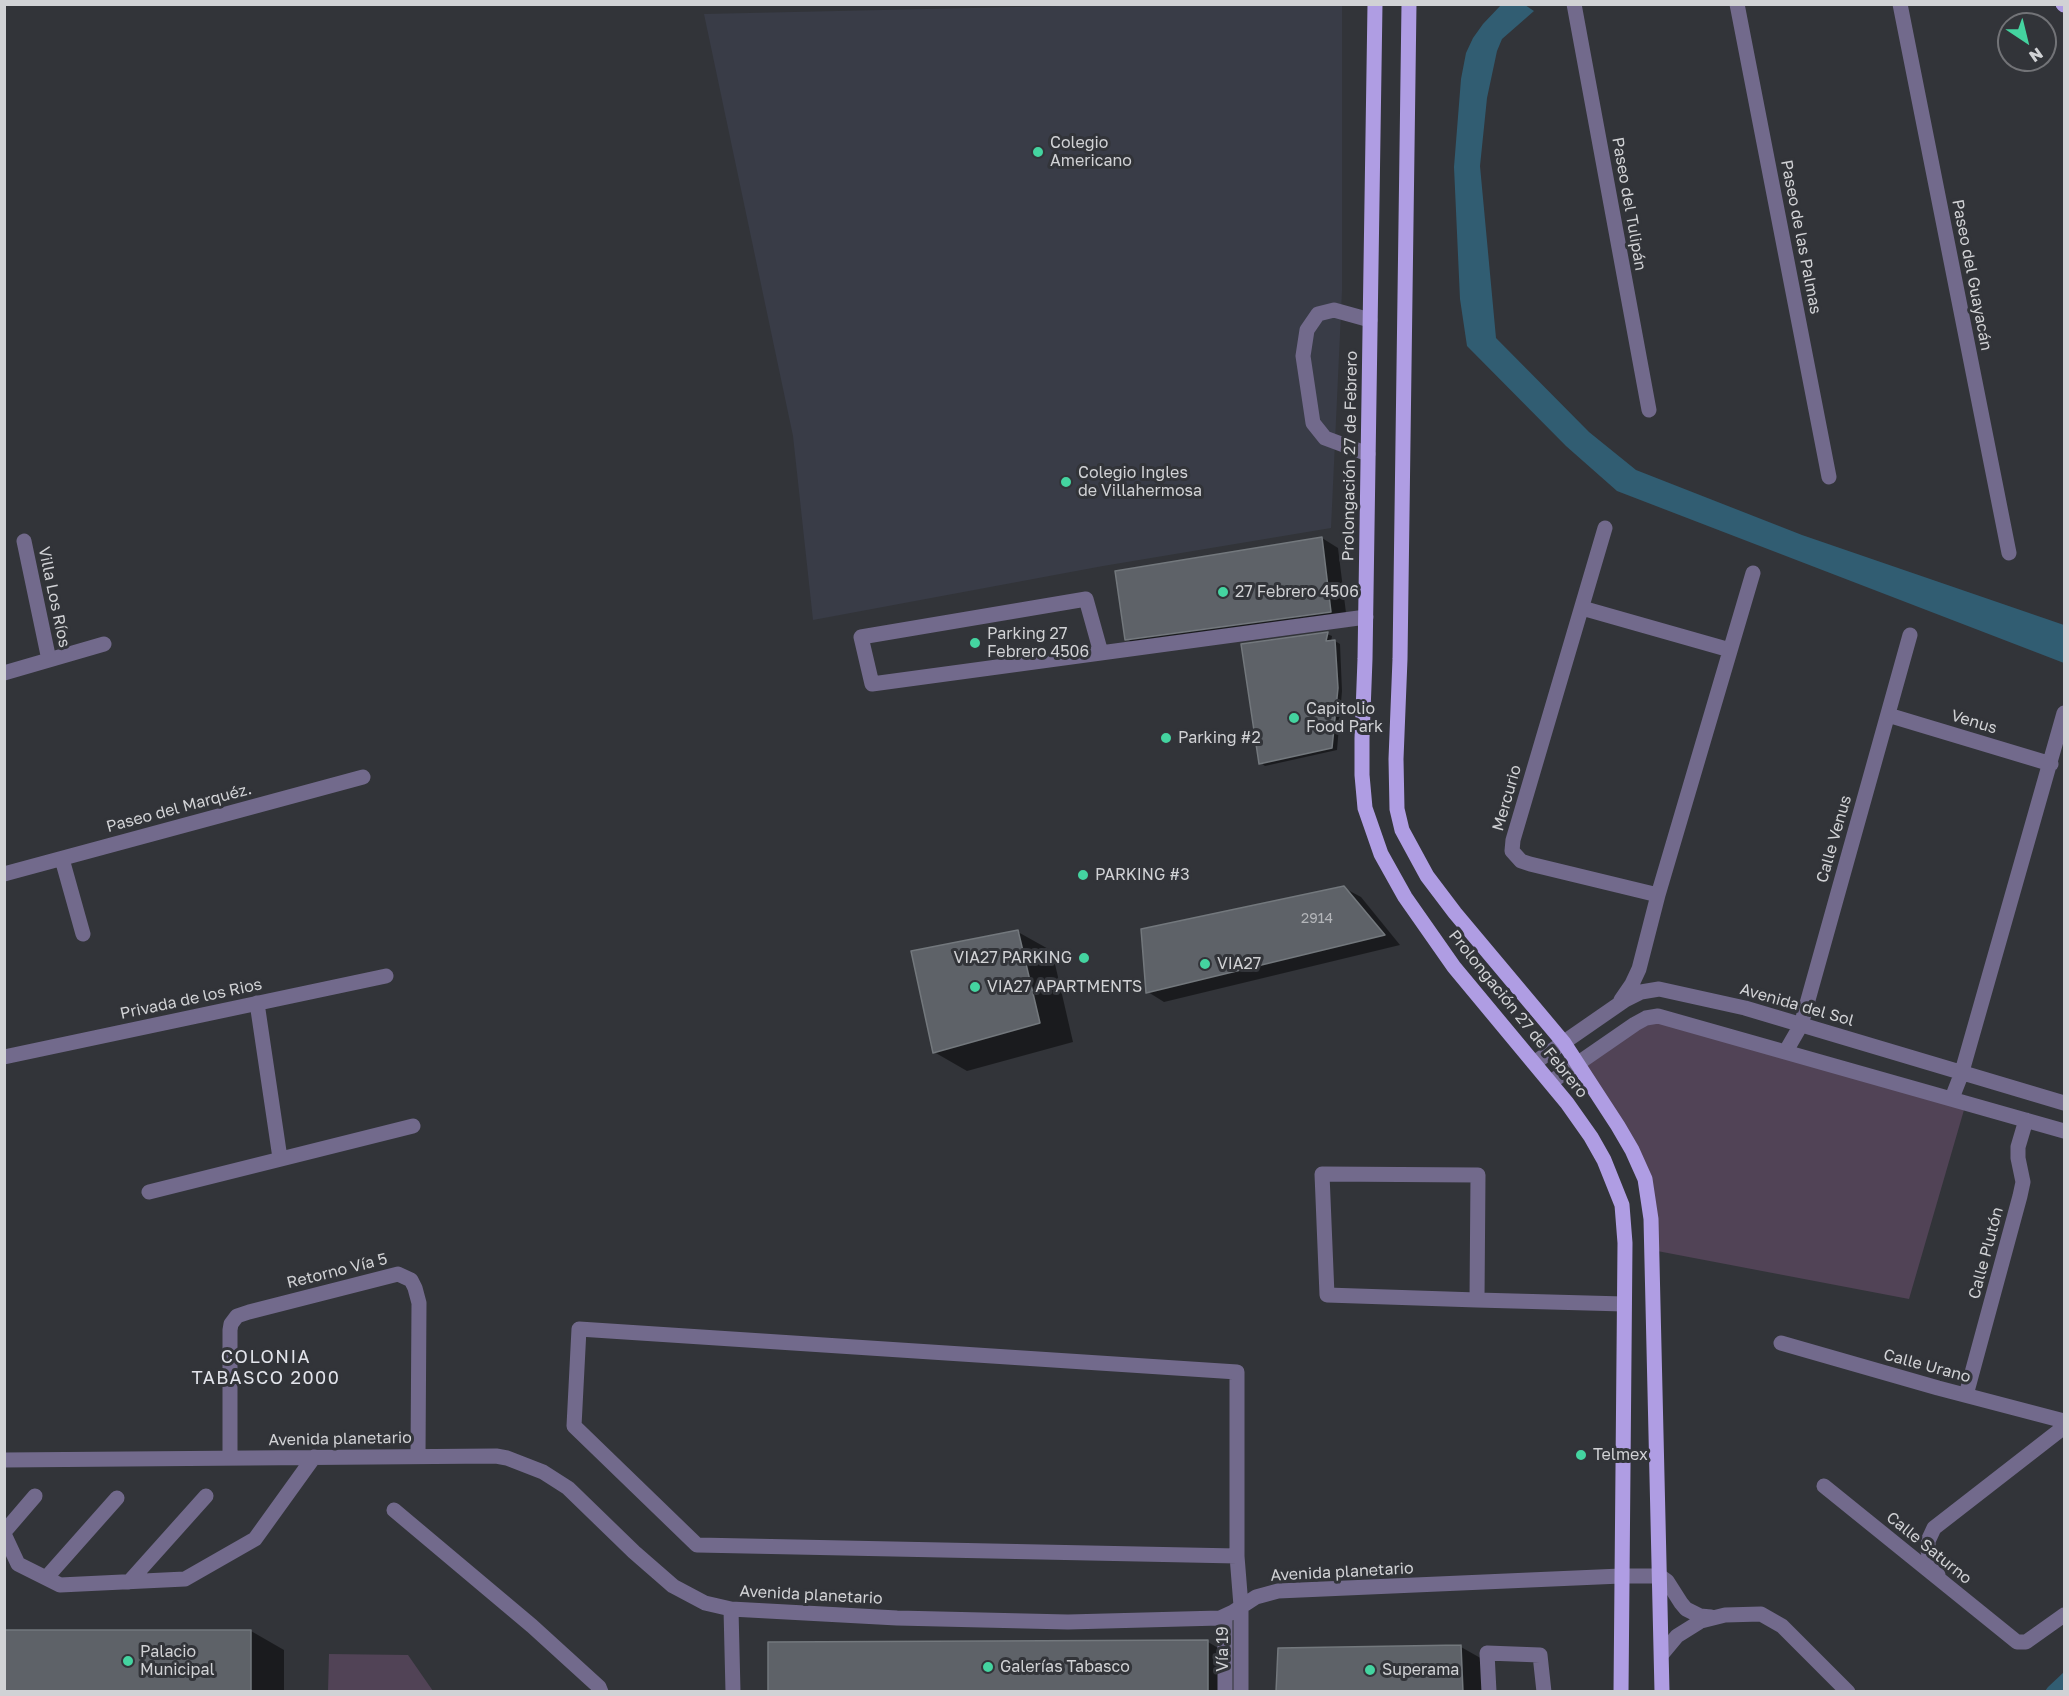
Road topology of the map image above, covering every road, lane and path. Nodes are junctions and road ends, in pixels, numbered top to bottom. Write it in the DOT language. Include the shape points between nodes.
graph roads {
  1 [pos="1375,4"];
  2 [pos="1409,4"];
  3 [pos="1574,4"];
  4 [pos="1737,4"];
  5 [pos="1900,4"];
  6 [pos="1370,320"];
  7 [pos="1649,410"];
  8 [pos="1368,454"];
  9 [pos="1829,477"];
  10 [pos="1605,528"];
  11 [pos="24,541"];
  12 [pos="2009,553"];
  13 [pos="1753,573"];
  14 [pos="1582,608"];
  15 [pos="1366,617"];
  16 [pos="1910,635"];
  17 [pos="104,644"];
  18 [pos="1730,650"];
  19 [pos="1101,653"];
  20 [pos="49,660"];
  21 [pos="4,673"];
  22 [pos="2064,713"];
  23 [pos="1888,715"];
  24 [pos="2051,764"];
  25 [pos="363,777"];
  26 [pos="62,859"];
  27 [pos="4,874"];
  28 [pos="1658,895"];
  29 [pos="83,934"];
  30 [pos="1639,969"];
  31 [pos="386,976"];
  32 [pos="1643,991"];
  33 [pos="256,1003"];
  34 [pos="1617,1005"];
  35 [pos="1641,1020"];
  36 [pos="1801,1024"];
  37 [pos="1564,1042"];
  38 [pos="1786,1051"];
  39 [pos="4,1057"];
  40 [pos="1534,1063"];
  41 [pos="1578,1064"];
  42 [pos="1962,1072"];
  43 [pos="1551,1082"];
  44 [pos="1952,1098"];
  45 [pos="2064,1103"];
  46 [pos="2026,1120"];
  47 [pos="413,1126"];
  48 [pos="2064,1131"];
  49 [pos="280,1158"];
  50 [pos="149,1192"];
  51 [pos="1477,1300"];
  52 [pos="1624,1304"];
  53 [pos="1781,1343"];
  54 [pos="1966,1395"];
  55 [pos="2064,1421"];
  56 [pos="2064,1427"];
  57 [pos="418,1456"];
  58 [pos="314,1457"];
  59 [pos="230,1458"];
  60 [pos="4,1460"];
  61 [pos="1824,1486"];
  62 [pos="35,1496"];
  63 [pos="206,1496"];
  64 [pos="117,1498"];
  65 [pos="394,1509"];
  66 [pos="4,1533"];
  67 [pos="1237,1556"];
  68 [pos="1621,1576"];
  69 [pos="1660,1576"];
  70 [pos="46,1578"];
  71 [pos="129,1582"];
  72 [pos="1942,1582"];
  73 [pos="1240,1606"];
  74 [pos="731,1609"];
  75 [pos="2064,1615"];
  76 [pos="1226,1617"];
  77 [pos="1712,1617"];
  78 [pos="1662,1654"];
  79 [pos="601,1692"];
  80 [pos="733,1692"];
  81 [pos="1225,1692"];
  82 [pos="1241,1692"];
  83 [pos="1490,1692"];
  84 [pos="1544,1692"];
  85 [pos="1621,1692"];
  86 [pos="1662,1692"];
  87 [pos="1848,1692"];
  1 -- 6 [label="main road, Prolongación 27 de Febrero"];
  2 -- 37 [label="main road, Prolongación 27 de Febrero" via="1397,809 1402,830 1427,876"];
  3 -- 7 [label="street, Paseo del Tulipán"];
  4 -- 9 [label="street, Paseo de las Palmas"];
  5 -- 12 [label="street, Paseo del Guayacán"];
  6 -- 8 [label="main road, Prolongación 27 de Febrero"];
  6 -- 8 [label="street" via="1334,310 1318,314 1307,330 1303,356 1313,423 1325,438"];
  8 -- 15 [label="main road, Prolongación 27 de Febrero"];
  10 -- 14 [label="street, Mercurio"];
  11 -- 20 [label="street, Villa Los Ríos"];
  13 -- 18 [label="street"];
  14 -- 18 [label="street"];
  14 -- 28 [label="street, Mercurio" via="1512,851 1530,864"];
  15 -- 19 [label="street"];
  15 -- 40 [label="main road, Prolongación 27 de Febrero" via="1362,775 1365,808 1373,834 1393,877 1437,943"];
  16 -- 23 [label="street, Calle Venus"];
  17 -- 20 [label="street"];
  18 -- 28 [label="street"];
  19 -- 19 [label="street" via="872,684 861,637 1086,599"];
  20 -- 21 [label="street"];
  22 -- 24 [label="street"];
  23 -- 24 [label="street, Venus"];
  23 -- 36 [label="street, Calle Venus"];
  24 -- 42 [label="street"];
  25 -- 26 [label="street, Paseo del Marquéz."];
  26 -- 27 [label="street, Paseo del Marquéz."];
  26 -- 29 [label="street"];
  28 -- 30 [label="street"];
  30 -- 32 [label="street"];
  30 -- 34 [label="street"];
  31 -- 33 [label="street, Privada de los Rios"];
  32 -- 34 [label="street, Avenida del Sol"];
  32 -- 35 [label="street" via="1645,1008"];
  32 -- 36 [label="street, Avenida del Sol" via="1680,993"];
  33 -- 39 [label="street, Privada de los Rios"];
  33 -- 49 [label="street"];
  34 -- 37 [label="street, Avenida del Sol"];
  35 -- 38 [label="street" via="1665,1017"];
  35 -- 41 [label="street"];
  36 -- 38 [label="street, Calle Venus"];
  36 -- 42 [label="street, Avenida del Sol"];
  37 -- 40 [label="street, Avenida del Sol"];
  37 -- 41 [label="main road, Prolongación 27 de Febrero"];
  38 -- 44 [label="street"];
  40 -- 43 [label="main road, Prolongación 27 de Febrero"];
  41 -- 43 [label="street"];
  41 -- 69 [label="main road, Prolongación 27 de Febrero" via="1632,1150 1649,1200"];
  42 -- 44 [label="street"];
  42 -- 45 [label="street, Avenida del Sol"];
  43 -- 52 [label="main road, Prolongación 27 de Febrero" via="1591,1137 1616,1186 1624,1224"];
  44 -- 46 [label="street"];
  46 -- 48 [label="street"];
  46 -- 54 [label="street, Calle Plutón" via="2018,1147 2023,1182 2020,1196"];
  47 -- 49 [label="street"];
  49 -- 50 [label="street"];
  51 -- 51 [label="street" via="1327,1295 1322,1174 1478,1174"];
  51 -- 52 [label="street"];
  52 -- 68 [label="main road, Prolongación 27 de Febrero"];
  53 -- 54 [label="street, Calle Urano"];
  54 -- 55 [label="street, Calle Urano"];
  56 -- 72 [label="street" via="1934,1528 1928,1541 1928,1556"];
  57 -- 58 [label="street, Avenida planetario"];
  57 -- 59 [label="street, Retorno Vía 5" via="419,1304 411,1280 398,1274 237,1317 230,1330"];
  57 -- 74 [label="street, Avenida planetario" via="496,1456 537,1469 581,1499 673,1586 705,1603"];
  58 -- 59 [label="street, Avenida planetario"];
  58 -- 71 [label="street" via="255,1539 185,1579"];
  59 -- 60 [label="street, Avenida planetario"];
  61 -- 72 [label="street, Calle Saturno"];
  62 -- 66 [label="street"];
  63 -- 71 [label="street"];
  64 -- 70 [label="street"];
  65 -- 79 [label="street" via="532,1626"];
  66 -- 70 [label="street" via="18,1564"];
  67 -- 67 [label="street, Vía 19" via="1237,1372 579,1329 574,1426 697,1545"];
  67 -- 73 [label="street, Vía 19"];
  68 -- 69 [label="street, Avenida planetario"];
  68 -- 73 [label="street, Avenida planetario" via="1278,1591"];
  68 -- 85 [label="main road, Prolongación 27 de Febrero"];
  69 -- 77 [label="street" via="1686,1609"];
  69 -- 78 [label="main road, Prolongación 27 de Febrero"];
  70 -- 71 [label="street" via="60,1585"];
  72 -- 75 [label="street, Calle Saturno" via="2017,1642 2026,1642"];
  73 -- 76 [label="street, Avenida planetario"];
  73 -- 82 [label="street, Vía 19"];
  74 -- 76 [label="street, Avenida planetario" via="1057,1622"];
  74 -- 80 [label="street, Avenida planetario"];
  76 -- 81 [label="street, Vía 19"];
  77 -- 78 [label="street" via="1677,1636"];
  77 -- 87 [label="street" via="1765,1615 1782,1626"];
  78 -- 86 [label="main road, Prolongación 27 de Febrero"];
  83 -- 84 [label="street" via="1487,1653 1540,1655"];
}
